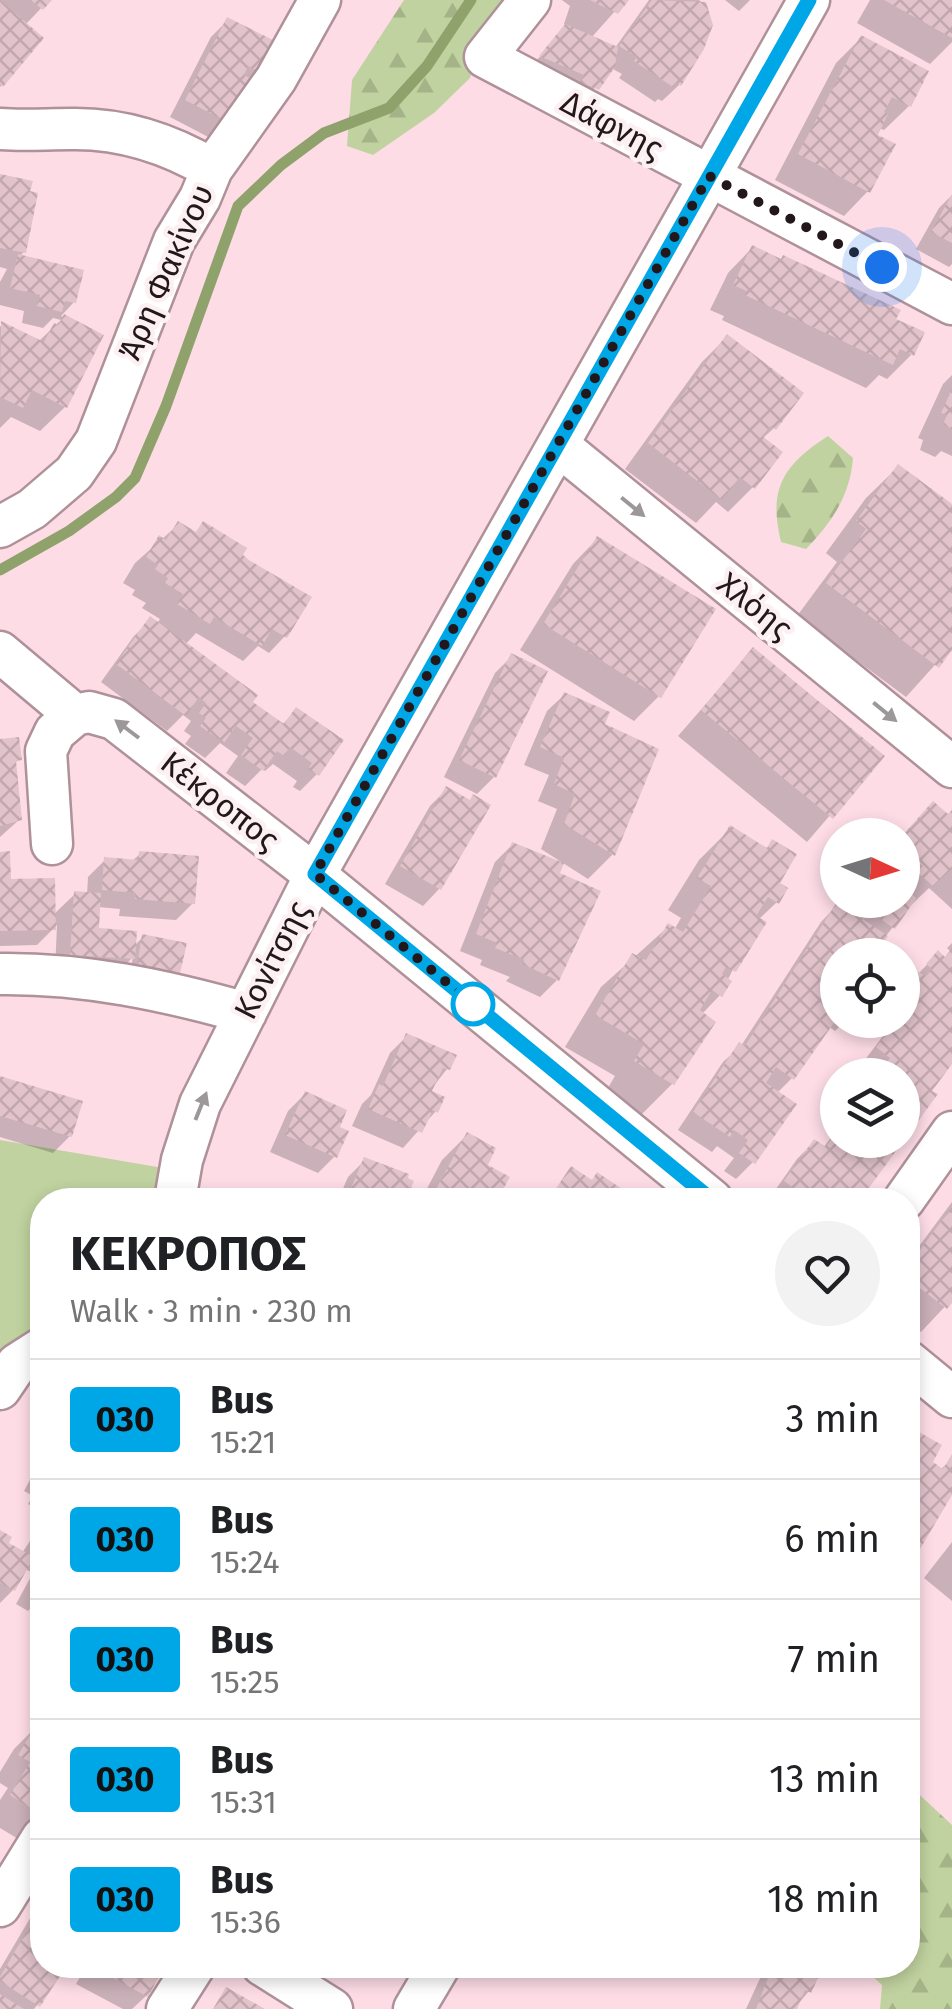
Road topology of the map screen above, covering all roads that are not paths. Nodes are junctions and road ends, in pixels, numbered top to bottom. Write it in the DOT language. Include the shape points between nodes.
graph roads {
  1 [pos="319,0"];
  2 [pos="530,0"];
  3 [pos="809,0"];
  4 [pos="0,128"];
  5 [pos="212,169"];
  6 [pos="709,176"];
  7 [pos="952,304"];
  8 [pos="558,445"];
  9 [pos="0,527"];
  10 [pos="0,652"];
  11 [pos="75,716"];
  12 [pos="952,767"];
  13 [pos="52,844"];
  14 [pos="315,874"];
  15 [pos="0,974"];
  16 [pos="246,1013"];
  17 [pos="952,1132"];
  18 [pos="176,1188"];
  19 [pos="697,1188"];
  20 [pos="912,1188"];
  21 [pos="30,1356"];
  22 [pos="920,1370"];
  23 [pos="0,1389"];
  24 [pos="952,1397"];
  25 [pos="30,1857"];
  26 [pos="0,1906"];
  27 [pos="187,1978"];
  28 [pos="283,1978"];
  29 [pos="432,1978"];
  30 [pos="167,2009"];
  31 [pos="332,2009"];
  32 [pos="414,2009"];
  1 -- 5 [label="street, Άρη Φακίνου" via="276,79"];
  2 -- 6 [label="street, Δάφνης" via="486,57"];
  3 -- 6 [label="street, Κονίτσης"];
  4 -- 5 [label="street" via="135,135 175,147"];
  5 -- 9 [label="street, Άρη Φακίνου" via="174,241 96,441 74,473"];
  6 -- 7 [label="street, Δάφνης"];
  6 -- 8 [label="street, Κονίτσης"];
  8 -- 12 [label="street, Χλόης, one-way"];
  8 -- 14 [label="street, Κονίτσης"];
  10 -- 11 [label="street, Κέκροπος"];
  11 -- 13 [label="street" via="54,732 46,751"];
  14 -- 11 [label="street, Κέκροπος, one-way" via="114,719 89,712"];
  14 -- 16 [label="street, Κονίτσης"];
  14 -- 19 [label="street, Κέκροπος"];
  15 -- 16 [label="street" via="146,986"];
  18 -- 16 [label="street, Κονίτσης, one-way" via="200,1104"];
  17 -- 20 [label="street"];
  21 -- 23 [label="street"];
  22 -- 24 [label="street"];
  25 -- 26 [label="street"];
  27 -- 30 [label="street"];
  28 -- 31 [label="street"];
  29 -- 32 [label="street"];
}
